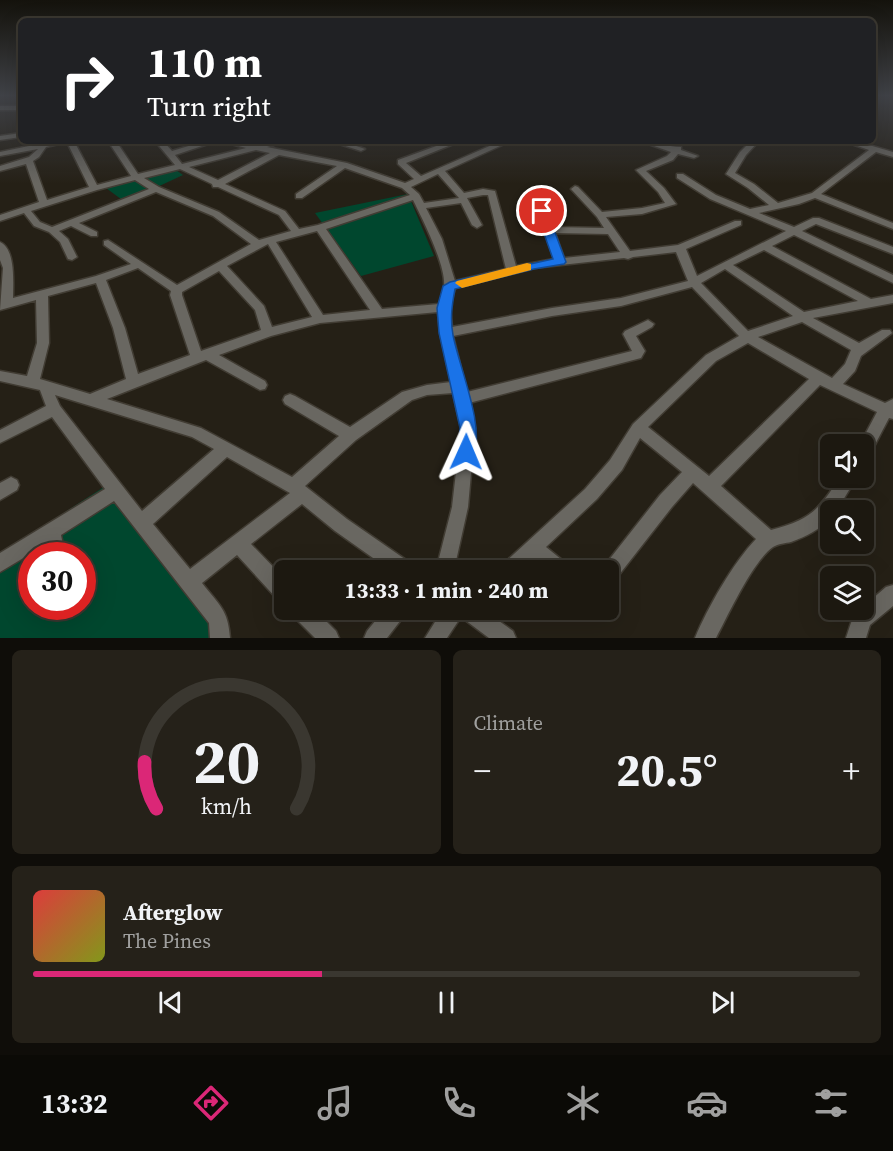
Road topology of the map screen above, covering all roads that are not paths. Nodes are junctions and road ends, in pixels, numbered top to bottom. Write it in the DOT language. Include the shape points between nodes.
graph roads {
  1 [pos="18,135"];
  2 [pos="0,138"];
  3 [pos="50,144"];
  4 [pos="71,144"];
  5 [pos="114,144"];
  6 [pos="162,144"];
  7 [pos="203,144"];
  8 [pos="239,144"];
  9 [pos="272,144"];
  10 [pos="344,144"];
  11 [pos="448,144"];
  12 [pos="500,144"];
  13 [pos="657,144"];
  14 [pos="752,144"];
  15 [pos="856,144"];
  16 [pos="43,146"];
  17 [pos="257,148"];
  18 [pos="361,149"];
  19 [pos="678,149"];
  20 [pos="874,150"];
  21 [pos="276,153"];
  22 [pos="0,154"];
  23 [pos="170,154"];
  24 [pos="893,155"];
  25 [pos="694,156"];
  26 [pos="29,160"];
  27 [pos="344,165"];
  28 [pos="180,166"];
  29 [pos="406,168"];
  30 [pos="0,169"];
  31 [pos="440,171"];
  32 [pos="378,176"];
  33 [pos="680,176"];
  34 [pos="136,177"];
  35 [pos="419,179"];
  36 [pos="216,185"];
  37 [pos="405,186"];
  38 [pos="94,188"];
  39 [pos="156,189"];
  40 [pos="575,189"];
  41 [pos="535,192"];
  42 [pos="815,195"];
  43 [pos="299,196"];
  44 [pos="464,198"];
  45 [pos="44,202"];
  46 [pos="418,202"];
  47 [pos="85,203"];
  48 [pos="775,205"];
  49 [pos="25,209"];
  50 [pos="749,212"];
  51 [pos="600,215"];
  52 [pos="0,218"];
  53 [pos="71,222"];
  54 [pos="738,223"];
  55 [pos="477,225"];
  56 [pos="893,226"];
  57 [pos="320,228"];
  58 [pos="52,230"];
  59 [pos="548,230"];
  60 [pos="609,231"];
  61 [pos="795,231"];
  62 [pos="297,232"];
  63 [pos="94,234"];
  64 [pos="270,240"];
  65 [pos="108,243"];
  66 [pos="258,244"];
  67 [pos="765,246"];
  68 [pos="680,248"];
  69 [pos="1,251"];
  70 [pos="893,251"];
  71 [pos="628,256"];
  72 [pos="72,257"];
  73 [pos="560,262"];
  74 [pos="140,264"];
  75 [pos="220,265"];
  76 [pos="727,266"];
  77 [pos="512,271"];
  78 [pos="100,278"];
  79 [pos="893,279"];
  80 [pos="694,283"];
  81 [pos="450,286"];
  82 [pos="177,290"];
  83 [pos="42,296"];
  84 [pos="893,299"];
  85 [pos="870,303"];
  86 [pos="3,305"];
  87 [pos="444,308"];
  88 [pos="379,314"];
  89 [pos="803,317"];
  90 [pos="320,320"];
  91 [pos="648,324"];
  92 [pos="268,332"];
  93 [pos="446,333"];
  94 [pos="886,333"];
  95 [pos="861,350"];
  96 [pos="203,356"];
  97 [pos="0,376"];
  98 [pos="818,378"];
  99 [pos="134,383"];
  100 [pos="38,384"];
  101 [pos="260,385"];
  102 [pos="834,386"];
  103 [pos="461,393"];
  104 [pos="92,399"];
  105 [pos="290,400"];
  106 [pos="54,409"];
  107 [pos="891,409"];
  108 [pos="638,428"];
  109 [pos="351,435"];
  110 [pos="874,435"];
  111 [pos="0,437"];
  112 [pos="225,449"];
  113 [pos="693,472"];
  114 [pos="709,487"];
  115 [pos="842,488"];
  116 [pos="298,489"];
  117 [pos="116,491"];
  118 [pos="141,523"];
  119 [pos="51,531"];
  120 [pos="768,539"];
  121 [pos="53,542"];
  122 [pos="239,544"];
  123 [pos="533,548"];
  124 [pos="392,560"];
  125 [pos="447,560"];
  126 [pos="520,560"];
  127 [pos="548,560"];
  128 [pos="619,561"];
  129 [pos="0,563"];
  130 [pos="190,581"];
  131 [pos="274,581"];
  132 [pos="893,594"];
  133 [pos="311,620"];
  134 [pos="388,620"];
  135 [pos="456,620"];
  136 [pos="481,620"];
  137 [pos="220,638"];
  138 [pos="329,638"];
  139 [pos="374,638"];
  140 [pos="435,638"];
  141 [pos="506,638"];
  142 [pos="705,638"];
  143 [pos="856,638"];
  1 -- 2 [label="street"];
  3 -- 16 [label="street"];
  4 -- 38 [label="street"];
  5 -- 34 [label="street"];
  6 -- 23 [label="street"];
  7 -- 23 [label="street"];
  8 -- 17 [label="street"];
  9 -- 17 [label="street"];
  10 -- 18 [label="street"];
  11 -- 29 [label="street" via="403,160"];
  12 -- 31 [label="street"];
  13 -- 19 [label="street"];
  14 -- 48 [label="street" via="730,174"];
  15 -- 20 [label="street"];
  16 -- 22 [label="street"];
  16 -- 26 [label="street"];
  17 -- 21 [label="street"];
  17 -- 28 [label="street"];
  19 -- 25 [label="street"];
  19 -- 51 [label="street" via="670,158 640,171 671,204"];
  20 -- 24 [label="street"];
  20 -- 42 [label="street"];
  21 -- 27 [label="street"];
  21 -- 36 [label="street"];
  23 -- 28 [label="street"];
  26 -- 30 [label="street"];
  26 -- 45 [label="street"];
  27 -- 32 [label="street"];
  27 -- 43 [label="street"];
  28 -- 34 [label="street"];
  28 -- 36 [label="street"];
  29 -- 32 [label="street"];
  29 -- 35 [label="street"];
  31 -- 35 [label="street"];
  31 -- 44 [label="street"];
  32 -- 37 [label="street"];
  33 -- 50 [label="street"];
  34 -- 38 [label="street"];
  34 -- 39 [label="street"];
  35 -- 37 [label="street"];
  36 -- 62 [label="street" via="282,213"];
  37 -- 46 [label="street"];
  38 -- 47 [label="street"];
  39 -- 47 [label="street"];
  39 -- 66 [label="street" via="216,214"];
  40 -- 51 [label="street"];
  41 -- 59 [label="street"];
  42 -- 48 [label="street"];
  42 -- 56 [label="street"];
  44 -- 46 [label="street"];
  44 -- 55 [label="street"];
  44 -- 77 [label="street" via="492,193"];
  45 -- 47 [label="street"];
  45 -- 49 [label="street"];
  46 -- 57 [label="street"];
  46 -- 81 [label="street" via="437,239"];
  47 -- 53 [label="street"];
  48 -- 50 [label="street"];
  49 -- 52 [label="street"];
  49 -- 58 [label="street" via="37,224"];
  50 -- 61 [label="street"];
  51 -- 60 [label="street"];
  53 -- 58 [label="street"];
  53 -- 63 [label="street"];
  54 -- 68 [label="street"];
  57 -- 62 [label="street"];
  57 -- 88 [label="street"];
  58 -- 72 [label="street" via="64,241"];
  59 -- 60 [label="street"];
  59 -- 73 [label="street"];
  60 -- 71 [label="street"];
  61 -- 67 [label="street"];
  61 -- 70 [label="street" via="819,220"];
  61 -- 79 [label="street"];
  62 -- 64 [label="street"];
  64 -- 66 [label="street"];
  64 -- 90 [label="street"];
  65 -- 74 [label="street"];
  66 -- 75 [label="street"];
  67 -- 76 [label="street"];
  67 -- 85 [label="street"];
  68 -- 71 [label="street"];
  68 -- 80 [label="street"];
  69 -- 86 [label="street" via="9,268"];
  71 -- 73 [label="street"];
  73 -- 77 [label="street"];
  74 -- 78 [label="street"];
  74 -- 82 [label="street"];
  75 -- 82 [label="street"];
  75 -- 92 [label="street" via="260,309"];
  76 -- 80 [label="street"];
  76 -- 89 [label="street"];
  77 -- 81 [label="street"];
  78 -- 83 [label="street"];
  78 -- 99 [label="street"];
  80 -- 93 [label="street" via="621,302"];
  80 -- 98 [label="street" via="744,334"];
  81 -- 87 [label="street"];
  82 -- 96 [label="street"];
  83 -- 86 [label="street"];
  83 -- 100 [label="street" via="43,343"];
  84 -- 85 [label="street"];
  85 -- 89 [label="street"];
  87 -- 88 [label="street"];
  87 -- 93 [label="street"];
  88 -- 90 [label="street"];
  89 -- 95 [label="street"];
  89 -- 108 [label="street" via="747,336 711,358"];
  90 -- 92 [label="street"];
  91 -- 103 [label="street" via="630,334 639,351 636,355"];
  92 -- 96 [label="street"];
  93 -- 103 [label="street"];
  94 -- 95 [label="street"];
  95 -- 102 [label="street"];
  96 -- 99 [label="street"];
  96 -- 101 [label="street"];
  97 -- 100 [label="street"];
  98 -- 102 [label="street"];
  98 -- 114 [label="street"];
  99 -- 104 [label="street"];
  100 -- 104 [label="street"];
  100 -- 106 [label="street"];
  102 -- 107 [label="street"];
  103 -- 109 [label="street" via="427,390 407,396"];
  103 -- 125 [label="street" via="468,428 465,475"];
  104 -- 112 [label="street" via="196,432"];
  105 -- 109 [label="street"];
  106 -- 111 [label="street"];
  106 -- 117 [label="street"];
  107 -- 110 [label="street"];
  108 -- 113 [label="street"];
  108 -- 123 [label="street" via="604,479"];
  109 -- 116 [label="street"];
  112 -- 116 [label="street"];
  112 -- 118 [label="street"];
  113 -- 114 [label="street"];
  113 -- 128 [label="street"];
  114 -- 120 [label="street"];
  115 -- 120 [label="street" via="831,506 808,528"];
  116 -- 122 [label="street"];
  116 -- 124 [label="street"];
  117 -- 118 [label="street"];
  117 -- 119 [label="street"];
  118 -- 130 [label="street"];
  119 -- 121 [label="street"];
  119 -- 129 [label="street"];
  120 -- 142 [label="street" via="745,567"];
  122 -- 130 [label="street"];
  122 -- 131 [label="street"];
  123 -- 126 [label="street"];
  123 -- 127 [label="street"];
  130 -- 137 [label="street" via="219,620"];
  132 -- 143 [label="street" via="863,619"];
  133 -- 138 [label="street"];
  134 -- 139 [label="street"];
  135 -- 140 [label="street"];
  136 -- 141 [label="street"];
}
